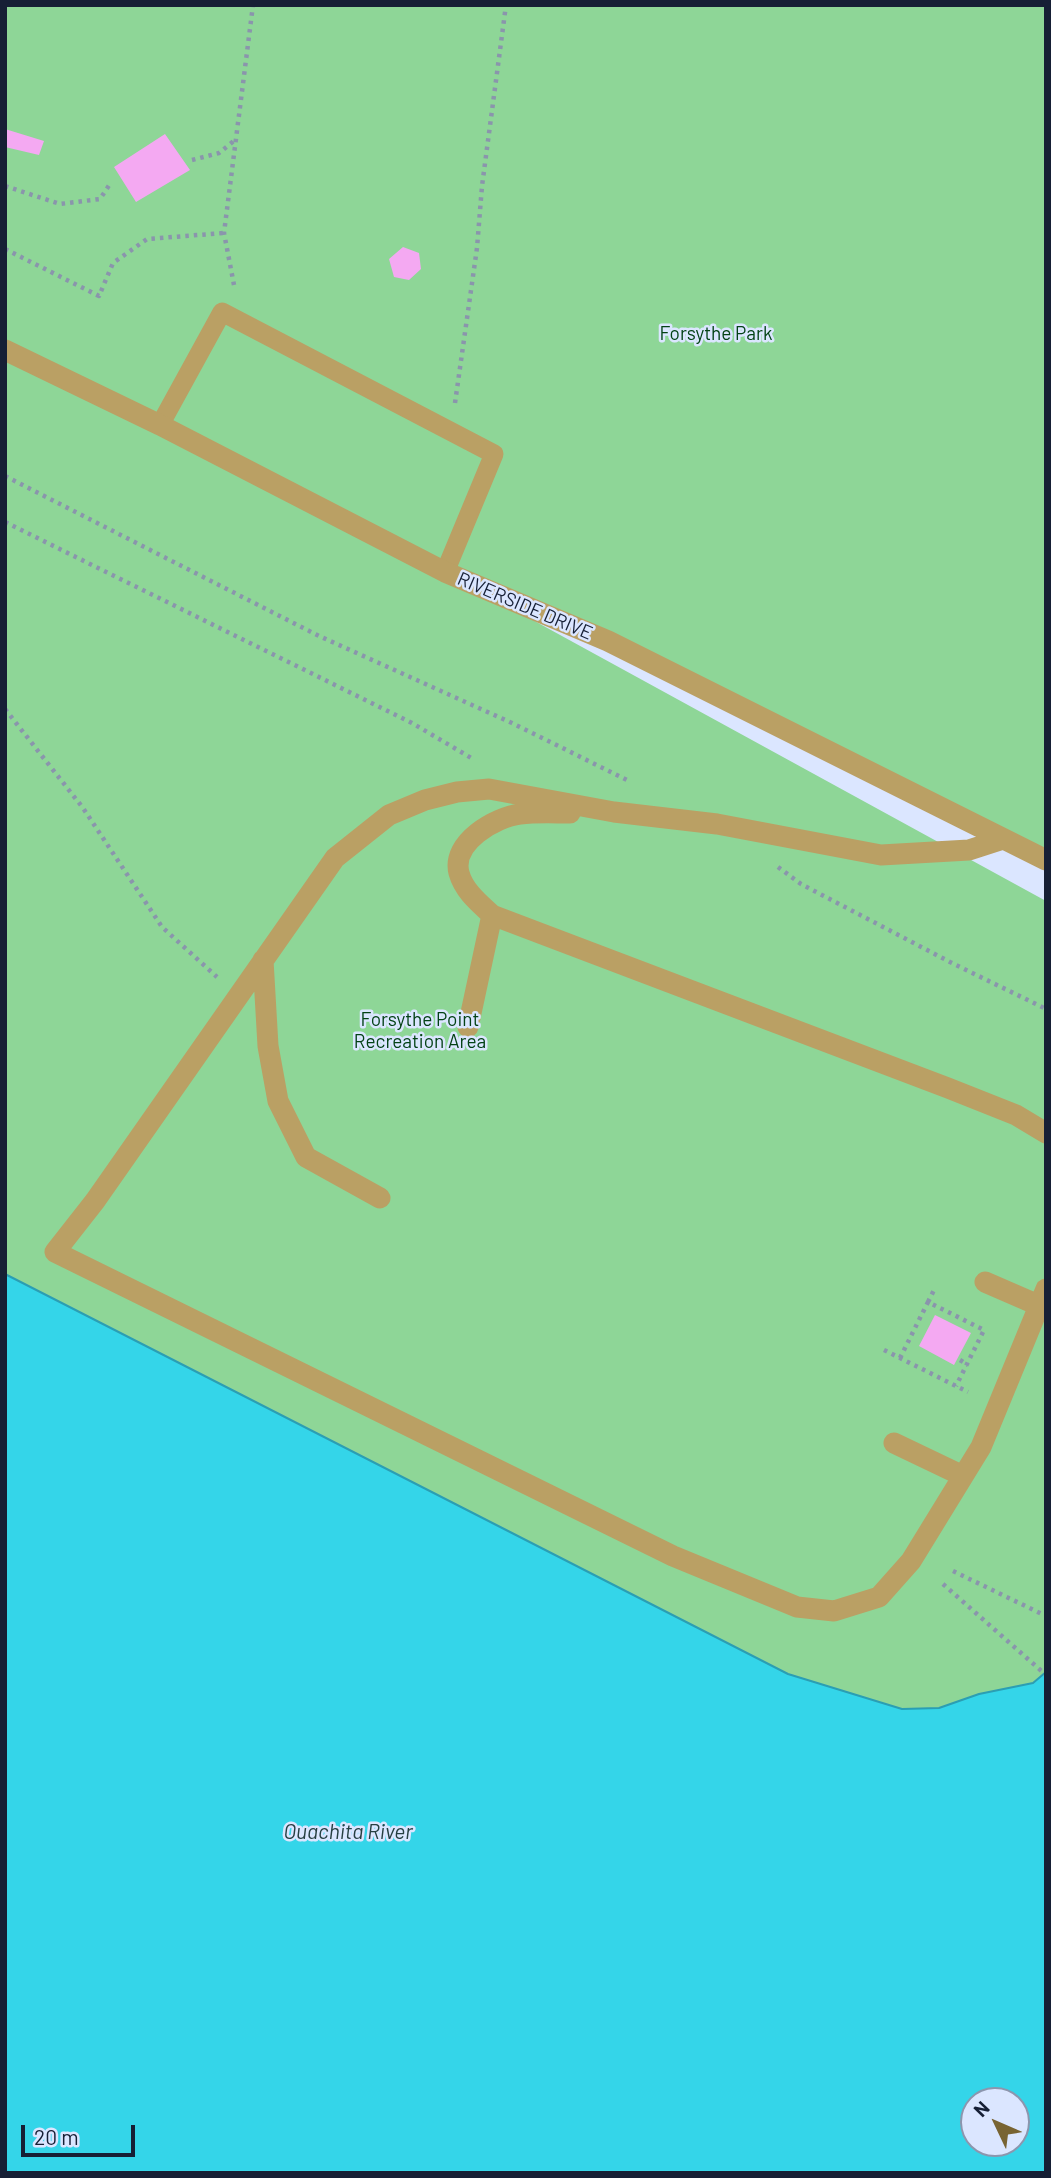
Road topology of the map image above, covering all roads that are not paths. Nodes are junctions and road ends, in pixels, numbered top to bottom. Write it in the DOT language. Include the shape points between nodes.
graph roads {
  1 [pos="5,350"];
  2 [pos="160,425"];
  3 [pos="445,572"];
  4 [pos="614,811"];
  5 [pos="1003,839"];
  6 [pos="1046,860"];
  7 [pos="492,915"];
  8 [pos="262,960"];
  9 [pos="468,1027"];
  10 [pos="1046,1133"];
  11 [pos="380,1198"];
  12 [pos="985,1282"];
  13 [pos="1042,1297"];
  14 [pos="894,1443"];
  15 [pos="963,1476"];
  1 -- 2 [label="street, RIVERSIDE DRIVE"];
  2 -- 3 [label="street, RIVERSIDE DRIVE"];
  2 -- 3 [label="lane" via="222,312 494,454"];
  3 -- 5 [label="street, RIVERSIDE DRIVE" via="608,641"];
  4 -- 5 [label="street" via="717,824 881,855 969,850"];
  4 -- 7 [label="street" via="519,814 495,821 477,833 462,850 458,870 468,894"];
  4 -- 8 [label="street" via="489,789 436,797 389,815 335,858"];
  5 -- 6 [label="street, RIVERSIDE DRIVE"];
  7 -- 9 [label="street"];
  7 -- 10 [label="street" via="948,1088 1016,1115"];
  8 -- 11 [label="street" via="268,1046 278,1101 306,1157"];
  8 -- 15 [label="street" via="55,1252 673,1556 797,1607 834,1611 879,1597 911,1561"];
  12 -- 13 [label="street"];
  13 -- 15 [label="street" via="981,1447"];
  14 -- 15 [label="street"];
}
